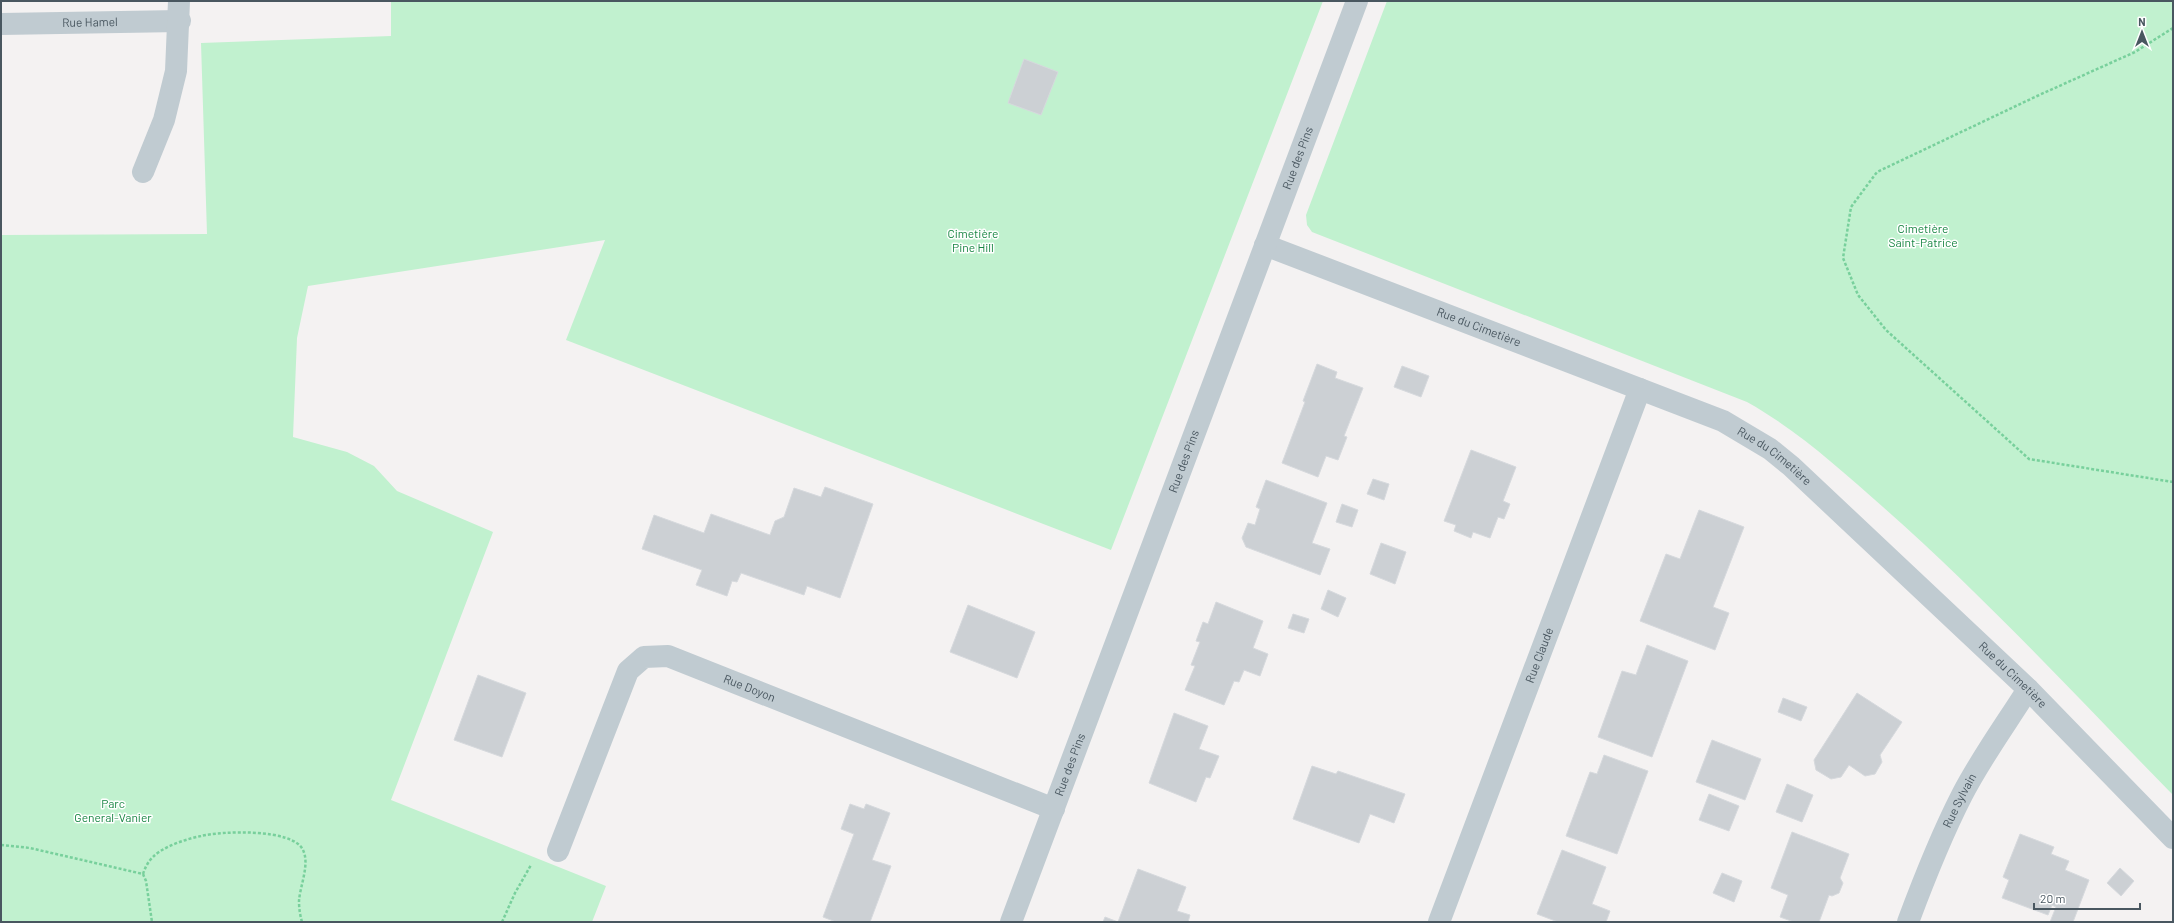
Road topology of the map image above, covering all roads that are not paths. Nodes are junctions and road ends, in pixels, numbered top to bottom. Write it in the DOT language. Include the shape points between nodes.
graph roads {
  1 [pos="1357,1"];
  2 [pos="179,11"];
  3 [pos="1,24"];
  4 [pos="143,172"];
  5 [pos="1265,245"];
  6 [pos="1640,389"];
  7 [pos="2028,689"];
  8 [pos="1054,809"];
  9 [pos="2173,838"];
  10 [pos="558,851"];
  11 [pos="1011,922"];
  12 [pos="1439,922"];
  13 [pos="1908,922"];
  1 -- 5 [label="street, Rue des Pins"];
  2 -- 3 [label="street, Rue Hamel"];
  2 -- 4 [label="street" via="176,71 164,120"];
  5 -- 6 [label="street, Rue du Cimetière"];
  5 -- 8 [label="street, Rue des Pins"];
  6 -- 7 [label="street, Rue du Cimetière" via="1723,421 1770,448"];
  6 -- 12 [label="street, Rue Claude"];
  7 -- 9 [label="street, Rue du Cimetière"];
  7 -- 13 [label="street, Rue Sylvain" via="1999,731 1962,794 1940,841"];
  8 -- 10 [label="street, Rue Doyon" via="668,656 644,657 628,671"];
  8 -- 11 [label="street, Rue des Pins"];
}
